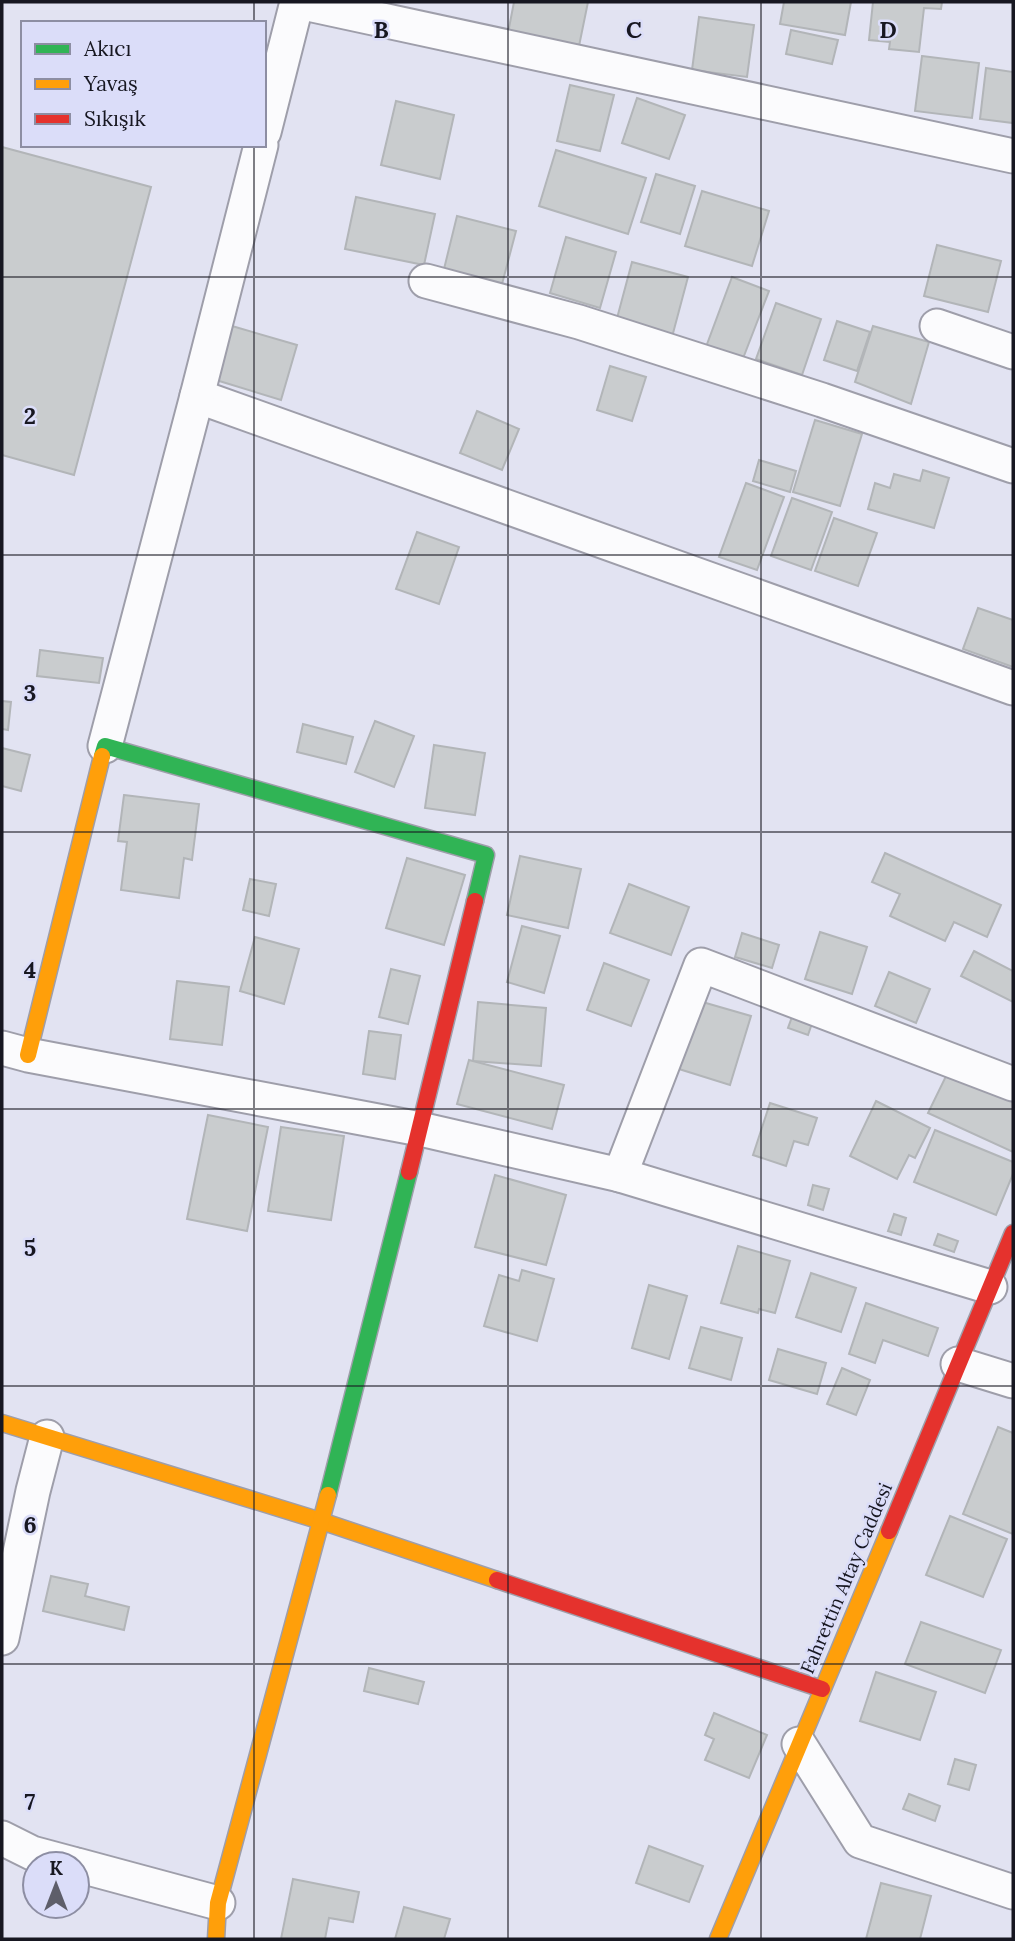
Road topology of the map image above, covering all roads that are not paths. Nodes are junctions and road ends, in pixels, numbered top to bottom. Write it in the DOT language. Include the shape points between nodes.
graph roads {
  1 [pos="298,2"];
  2 [pos="266,124"];
  3 [pos="260,147"];
  4 [pos="1013,156"];
  5 [pos="426,281"];
  6 [pos="937,326"];
  7 [pos="1013,352"];
  8 [pos="197,396"];
  9 [pos="1013,466"];
  10 [pos="1013,688"];
  11 [pos="105,746"];
  12 [pos="15,1052"];
  13 [pos="1013,1084"];
  14 [pos="420,1129"];
  15 [pos="620,1175"];
  16 [pos="1013,1233"];
  17 [pos="990,1287"];
  18 [pos="958,1364"];
  19 [pos="1013,1381"];
  20 [pos="2,1423"];
  21 [pos="47,1437"];
  22 [pos="321,1521"];
  23 [pos="2,1638"];
  24 [pos="822,1689"];
  25 [pos="799,1744"];
  26 [pos="2,1839"];
  27 [pos="26,1850"];
  28 [pos="91,1868"];
  29 [pos="1013,1892"];
  30 [pos="218,1903"];
  31 [pos="216,1939"];
  32 [pos="718,1939"];
  1 -- 2 [label="street"];
  1 -- 4 [label="street"];
  3 -- 8 [label="street"];
  5 -- 9 [label="street" via="579,322"];
  6 -- 7 [label="street"];
  8 -- 10 [label="street"];
  8 -- 11 [label="street"];
  11 -- 12 [label="street"];
  11 -- 14 [label="street" via="486,855"];
  12 -- 14 [label="street"];
  13 -- 15 [label="street" via="701,965"];
  14 -- 15 [label="street"];
  14 -- 22 [label="street"];
  15 -- 17 [label="street"];
  16 -- 17 [label="street, Fahrettin Altay Caddesi"];
  17 -- 18 [label="street, Fahrettin Altay Caddesi"];
  18 -- 19 [label="street"];
  18 -- 24 [label="street, Fahrettin Altay Caddesi"];
  20 -- 21 [label="street"];
  21 -- 22 [label="street"];
  21 -- 23 [label="street"];
  22 -- 24 [label="street"];
  22 -- 30 [label="street"];
  24 -- 25 [label="street, Fahrettin Altay Caddesi"];
  25 -- 29 [label="street" via="860,1841"];
  25 -- 32 [label="street, Fahrettin Altay Caddesi"];
  26 -- 27 [label="street"];
  28 -- 30 [label="street"];
  30 -- 31 [label="street"];
}
